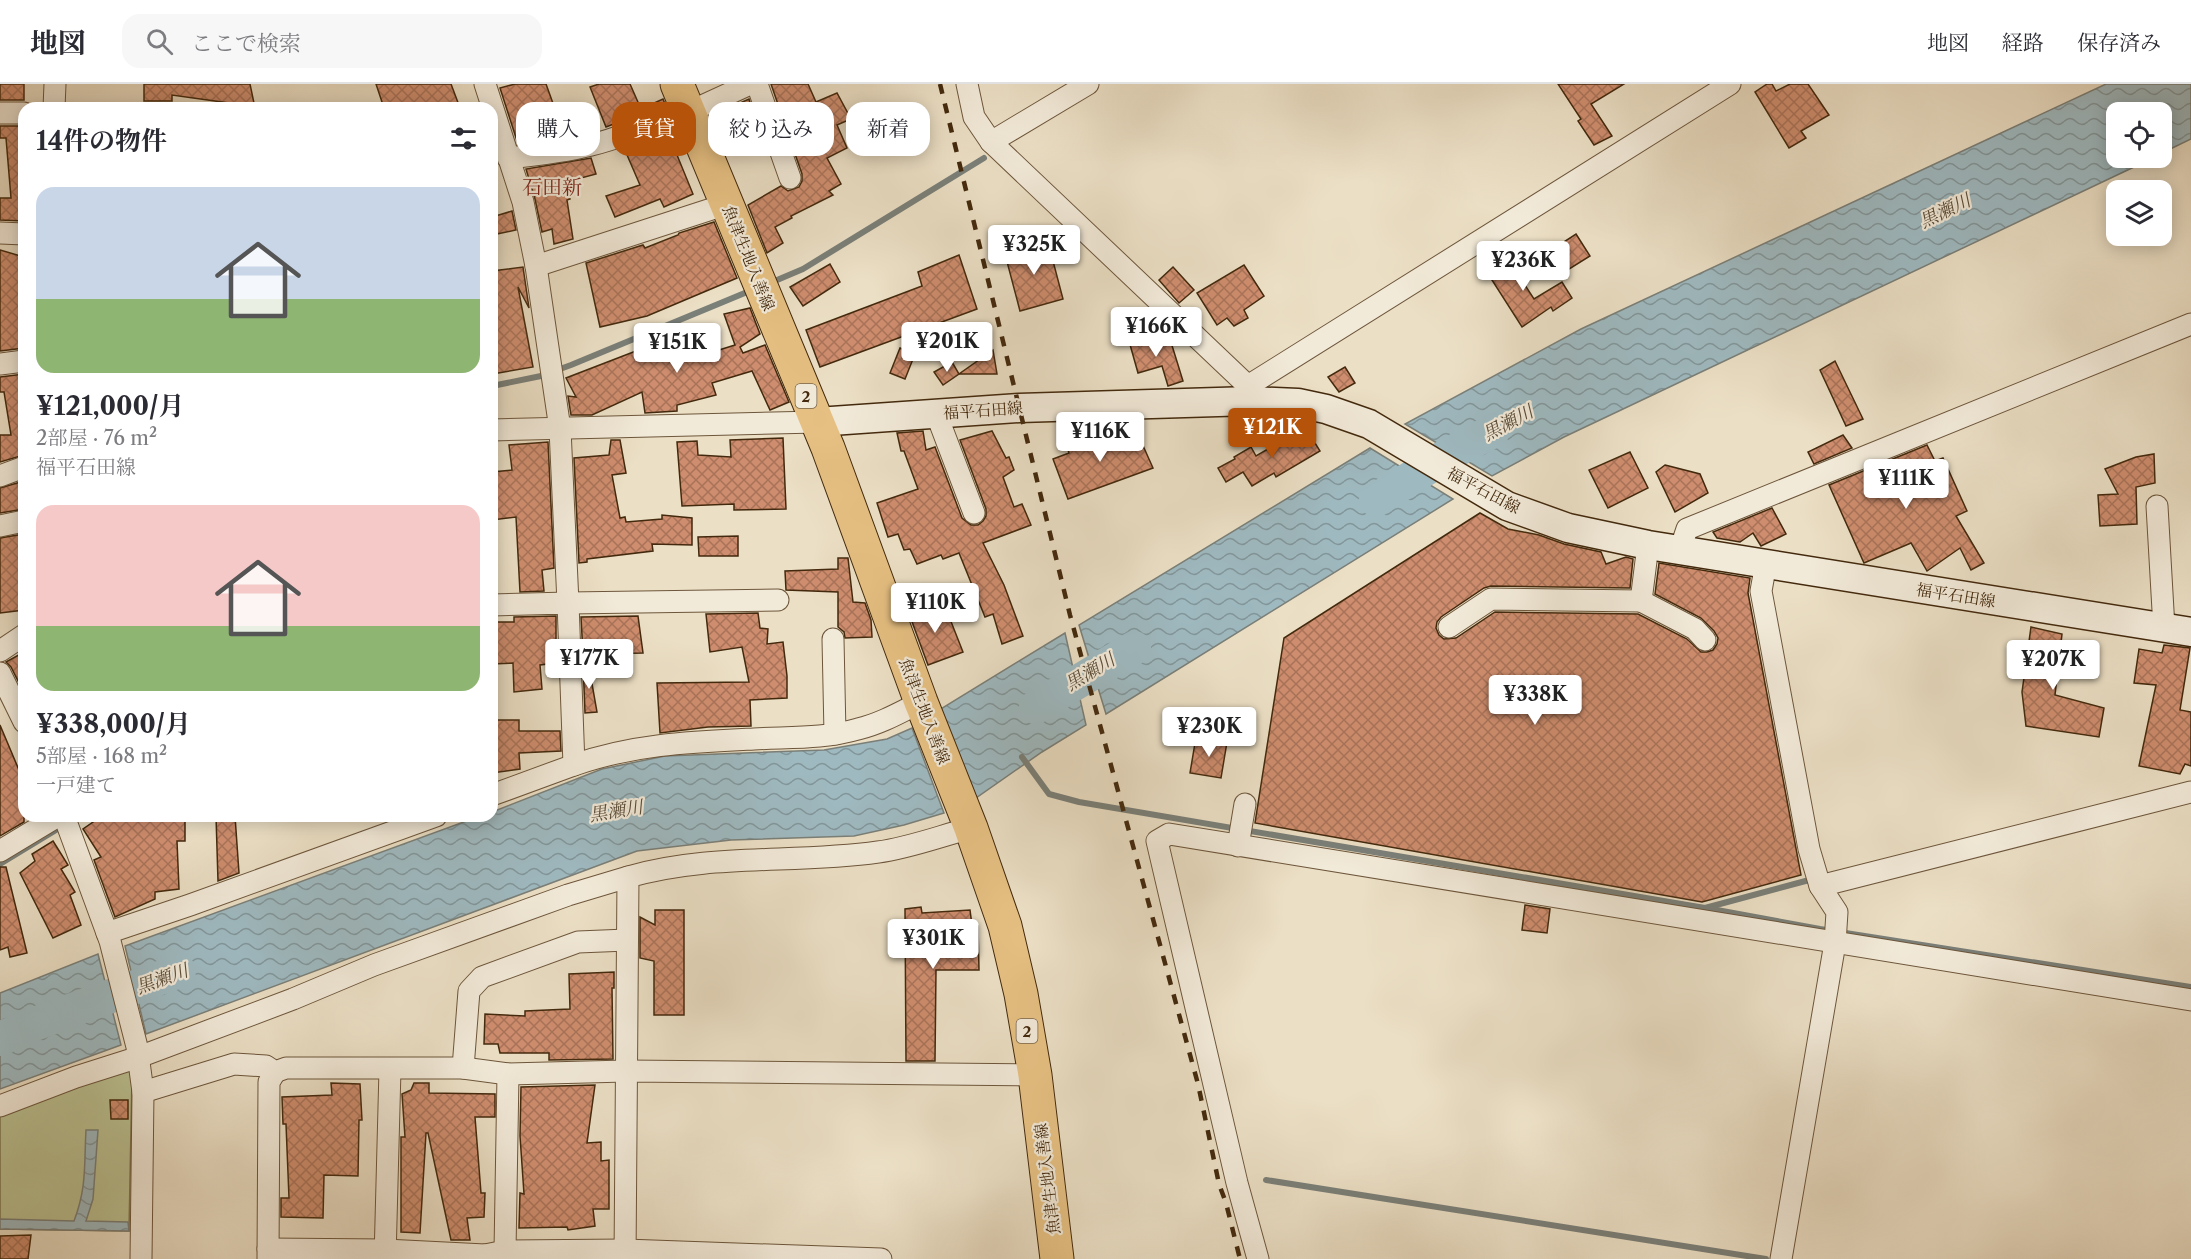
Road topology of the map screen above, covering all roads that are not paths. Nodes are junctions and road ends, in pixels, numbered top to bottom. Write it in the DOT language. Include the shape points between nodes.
graph roads {
  1 [pos="55,84"];
  2 [pos="484,84"];
  3 [pos="750,84"];
  4 [pos="757,84"];
  5 [pos="967,84"];
  6 [pos="1088,84"];
  7 [pos="1730,84"];
  8 [pos="54,102"];
  9 [pos="490,102"];
  10 [pos="685,102"];
  11 [pos="18,112"];
  12 [pos="0,113"];
  13 [pos="498,127"];
  14 [pos="696,129"];
  15 [pos="612,136"];
  16 [pos="991,142"];
  17 [pos="508,158"];
  18 [pos="790,178"];
  19 [pos="727,204"];
  20 [pos="0,233"];
  21 [pos="18,234"];
  22 [pos="536,266"];
  23 [pos="2191,324"];
  24 [pos="18,362"];
  25 [pos="0,364"];
  26 [pos="1250,394"];
  27 [pos="936,413"];
  28 [pos="817,422"];
  29 [pos="560,429"];
  30 [pos="498,430"];
  31 [pos="18,468"];
  32 [pos="0,476"];
  33 [pos="2157,506"];
  34 [pos="974,513"];
  35 [pos="18,522"];
  36 [pos="0,526"];
  37 [pos="1648,545"];
  38 [pos="1680,550"];
  39 [pos="1766,563"];
  40 [pos="778,600"];
  41 [pos="1641,601"];
  42 [pos="568,603"];
  43 [pos="498,605"];
  44 [pos="1449,627"];
  45 [pos="2177,630"];
  46 [pos="18,639"];
  47 [pos="833,639"];
  48 [pos="1706,640"];
  49 [pos="0,651"];
  50 [pos="0,673"];
  51 [pos="923,707"];
  52 [pos="18,710"];
  53 [pos="835,734"];
  54 [pos="574,765"];
  55 [pos="2191,792"];
  56 [pos="498,793"];
  57 [pos="1245,804"];
  58 [pos="967,820"];
  59 [pos="47,822"];
  60 [pos="66,822"];
  61 [pos="420,822"];
  62 [pos="1238,846"];
  63 [pos="0,851"];
  64 [pos="628,877"];
  65 [pos="1820,886"];
  66 [pos="108,937"];
  67 [pos="627,940"];
  68 [pos="1835,943"];
  69 [pos="2191,1000"];
  70 [pos="138,1052"];
  71 [pos="463,1068"];
  72 [pos="390,1069"];
  73 [pos="626,1071"];
  74 [pos="275,1072"];
  75 [pos="508,1074"];
  76 [pos="1035,1075"];
  77 [pos="143,1092"];
  78 [pos="0,1106"];
  79 [pos="268,1254"];
  80 [pos="385,1255"];
  81 [pos="492,1255"];
  82 [pos="625,1255"];
  83 [pos="141,1259"];
  84 [pos="881,1259"];
  85 [pos="1057,1259"];
  86 [pos="1258,1259"];
  87 [pos="1781,1259"];
  1 -- 8 [label="street"];
  2 -- 9 [label="street"];
  3 -- 10 [label="street"];
  4 -- 18 [label="street"];
  5 -- 16 [label="street" via="974,117"];
  6 -- 16 [label="street"];
  7 -- 26 [label="street"];
  11 -- 12 [label="street"];
  13 -- 17 [label="street"];
  14 -- 19 [label="main road, 魚津生地入善線 / 2"];
  15 -- 17 [label="street" via="593,145"];
  16 -- 26 [label="street"];
  17 -- 22 [label="street" via="523,202"];
  19 -- 22 [label="street"];
  19 -- 28 [label="main road, 魚津生地入善線 / 2"];
  20 -- 21 [label="street"];
  22 -- 29 [label="street"];
  23 -- 38 [label="street" via="1687,529"];
  24 -- 25 [label="street"];
  26 -- 27 [label="main road, 福平石田線"];
  26 -- 37 [label="main road, 福平石田線" via="1326,408 1369,424 1507,506 1568,528"];
  27 -- 28 [label="main road, 福平石田線"];
  27 -- 34 [label="street"];
  28 -- 29 [label="street"];
  28 -- 51 [label="main road, 魚津生地入善線 / 2"];
  29 -- 30 [label="street"];
  29 -- 42 [label="street"];
  31 -- 32 [label="street"];
  33 -- 45 [label="street"];
  35 -- 36 [label="street"];
  37 -- 38 [label="main road, 福平石田線"];
  37 -- 41 [label="street"];
  38 -- 39 [label="main road, 福平石田線"];
  39 -- 45 [label="main road, 福平石田線"];
  39 -- 65 [label="street" via="1761,591 1809,849"];
  40 -- 42 [label="street"];
  41 -- 44 [label="street" via="1491,600"];
  41 -- 48 [label="street" via="1695,629"];
  42 -- 43 [label="street"];
  42 -- 54 [label="street"];
  46 -- 49 [label="street"];
  47 -- 53 [label="street"];
  50 -- 52 [label="street"];
  51 -- 53 [label="street"];
  51 -- 58 [label="main road, 魚津生地入善線 / 2"];
  53 -- 54 [label="street" via="670,743"];
  54 -- 56 [label="street"];
  55 -- 65 [label="street"];
  57 -- 62 [label="street"];
  58 -- 64 [label="street" via="879,852 730,860 660,868"];
  58 -- 76 [label="main road, 魚津生地入善線 / 2" via="1005,926"];
  59 -- 63 [label="street"];
  60 -- 66 [label="street"];
  61 -- 66 [label="street"];
  62 -- 68 [label="street"];
  62 -- 86 [label="street" via="1169,834 1157,841"];
  64 -- 67 [label="street"];
  64 -- 70 [label="street" via="568,895 374,965 293,999"];
  65 -- 68 [label="street" via="1837,912"];
  66 -- 70 [label="street"];
  67 -- 71 [label="street" via="578,942 482,977 469,991"];
  67 -- 73 [label="street"];
  68 -- 69 [label="street"];
  68 -- 87 [label="street"];
  70 -- 77 [label="street"];
  70 -- 78 [label="street"];
  71 -- 72 [label="street"];
  71 -- 75 [label="street"];
  72 -- 74 [label="street" via="286,1068"];
  72 -- 80 [label="street"];
  73 -- 75 [label="street"];
  73 -- 76 [label="street"];
  73 -- 82 [label="street"];
  74 -- 77 [label="street" via="266,1066 234,1064"];
  74 -- 79 [label="street" via="269,1082"];
  75 -- 81 [label="street"];
  76 -- 85 [label="main road, 魚津生地入善線 / 2"];
  77 -- 83 [label="street"];
  79 -- 80 [label="street"];
  80 -- 81 [label="street"];
  81 -- 82 [label="street"];
  82 -- 84 [label="street"];
}
